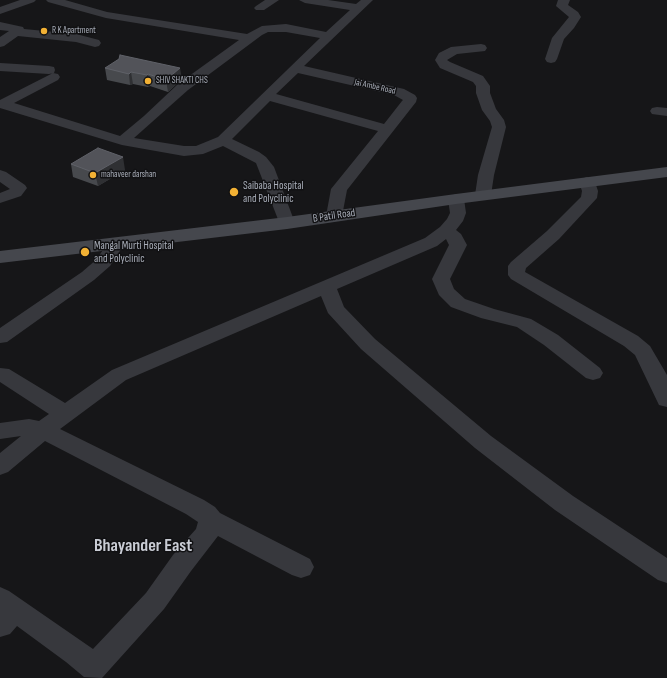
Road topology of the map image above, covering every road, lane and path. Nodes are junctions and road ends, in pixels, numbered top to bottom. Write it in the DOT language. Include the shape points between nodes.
graph roads {
  1 [pos="30,0"];
  2 [pos="52,0"];
  3 [pos="273,0"];
  4 [pos="305,0"];
  5 [pos="564,0"];
  6 [pos="363,4"];
  7 [pos="260,8"];
  8 [pos="0,11"];
  9 [pos="0,26"];
  10 [pos="16,32"];
  11 [pos="328,36"];
  12 [pos="249,38"];
  13 [pos="0,43"];
  14 [pos="95,43"];
  15 [pos="481,48"];
  16 [pos="551,59"];
  17 [pos="0,67"];
  18 [pos="295,68"];
  19 [pos="267,96"];
  20 [pos="1,105"];
  21 [pos="388,129"];
  22 [pos="223,140"];
  23 [pos="122,141"];
  24 [pos="667,172"];
  25 [pos="0,175"];
  26 [pos="587,182"];
  27 [pos="483,195"];
  28 [pos="0,198"];
  29 [pos="456,199"];
  30 [pos="334,216"];
  31 [pos="287,223"];
  32 [pos="446,231"];
  33 [pos="116,243"];
  34 [pos="0,257"];
  35 [pos="326,286"];
  36 [pos="0,337"];
  37 [pos="593,373"];
  38 [pos="2,374"];
  39 [pos="667,400"];
  40 [pos="65,414"];
  41 [pos="43,430"];
  42 [pos="0,431"];
  43 [pos="0,466"];
  44 [pos="211,520"];
  45 [pos="301,568"];
  46 [pos="667,572"];
  47 [pos="5,611"];
  1 -- 8 [label="street"];
  2 -- 12 [label="street" via="106,15"];
  3 -- 7 [label="street"];
  4 -- 6 [label="street"];
  5 -- 16 [label="street" via="562,6 575,17 558,38"];
  6 -- 11 [label="street"];
  9 -- 10 [label="street" via="19,30"];
  10 -- 13 [label="street"];
  10 -- 14 [label="street" via="76,38"];
  11 -- 12 [label="street" via="276,28 258,32"];
  11 -- 18 [label="street"];
  12 -- 23 [label="street" via="183,87"];
  15 -- 27 [label="street" via="455,50 443,56 442,60 446,65 478,79 483,86 489,110 497,120 499,127"];
  17 -- 20 [label="street" via="51,73"];
  18 -- 19 [label="street"];
  18 -- 21 [label="street, Jai Ambe Road" via="407,96 410,98 409,102"];
  19 -- 21 [label="street"];
  19 -- 22 [label="street"];
  20 -- 23 [label="street"];
  21 -- 30 [label="street, Jai Ambe Road" via="339,189"];
  22 -- 23 [label="street" via="198,151"];
  22 -- 31 [label="street" via="254,154 261,160"];
  24 -- 26 [label="main road, B Patil Road"];
  25 -- 28 [label="street" via="19,188"];
  26 -- 27 [label="main road, B Patil Road"];
  26 -- 39 [label="street" via="589,198 553,235 517,266 517,276 631,341 643,351"];
  27 -- 29 [label="main road, B Patil Road"];
  29 -- 30 [label="main road, B Patil Road"];
  29 -- 32 [label="street" via="458,213"];
  30 -- 31 [label="main road, B Patil Road"];
  31 -- 33 [label="main road, B Patil Road"];
  32 -- 35 [label="street" via="431,242"];
  32 -- 37 [label="street" via="455,238 458,246 441,278 446,291 458,303 524,323 551,340"];
  33 -- 34 [label="main road, B Patil Road"];
  33 -- 36 [label="street" via="104,262 88,276"];
  35 -- 40 [label="street" via="119,375"];
  35 -- 46 [label="street" via="335,309 344,320 440,406 564,503"];
  38 -- 40 [label="street"];
  40 -- 41 [label="street"];
  41 -- 42 [label="street" via="29,427"];
  41 -- 43 [label="street"];
  41 -- 44 [label="street" via="195,507"];
  44 -- 45 [label="street"];
  44 -- 47 [label="street" via="205,536 155,601 94,668 76,653"];
}
